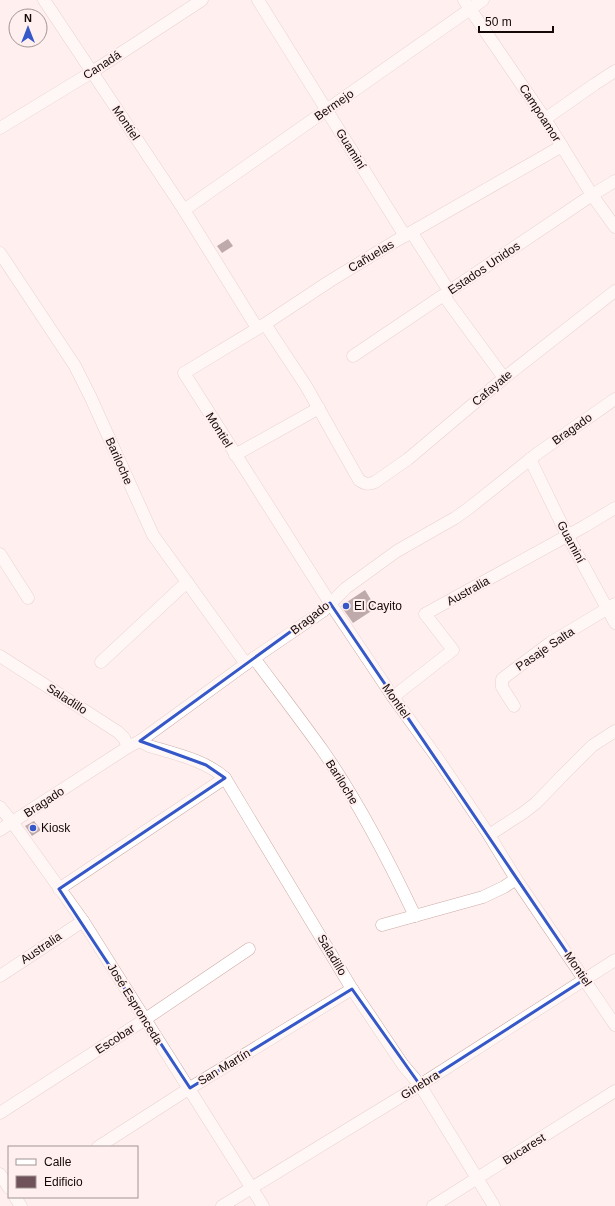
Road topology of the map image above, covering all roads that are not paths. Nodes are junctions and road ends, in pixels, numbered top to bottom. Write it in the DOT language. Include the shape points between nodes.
graph roads {
  1 [pos="44,0"];
  2 [pos="202,0"];
  3 [pos="258,0"];
  4 [pos="483,0"];
  5 [pos="467,5"];
  6 [pos="92,72"];
  7 [pos="615,72"];
  8 [pos="327,110"];
  9 [pos="545,119"];
  10 [pos="0,128"];
  11 [pos="562,146"];
  12 [pos="615,181"];
  13 [pos="592,195"];
  14 [pos="184,210"];
  15 [pos="615,227"];
  16 [pos="409,234"];
  17 [pos="0,253"];
  18 [pos="615,291"];
  19 [pos="446,294"];
  20 [pos="261,326"];
  21 [pos="353,356"];
  22 [pos="184,373"];
  23 [pos="504,378"];
  24 [pos="615,399"];
  25 [pos="319,408"];
  26 [pos="235,455"];
  27 [pos="530,459"];
  28 [pos="369,484"];
  29 [pos="615,508"];
  30 [pos="567,535"];
  31 [pos="0,554"];
  32 [pos="187,582"];
  33 [pos="28,598"];
  34 [pos="330,603"];
  35 [pos="611,606"];
  36 [pos="615,623"];
  37 [pos="0,656"];
  38 [pos="250,661"];
  39 [pos="101,662"];
  40 [pos="393,697"];
  41 [pos="514,706"];
  42 [pos="615,731"];
  43 [pos="140,741"];
  44 [pos="128,747"];
  45 [pos="225,778"];
  46 [pos="0,807"];
  47 [pos="12,822"];
  48 [pos="0,830"];
  49 [pos="489,835"];
  50 [pos="516,879"];
  51 [pos="59,888"];
  52 [pos="415,916"];
  53 [pos="83,921"];
  54 [pos="382,925"];
  55 [pos="249,949"];
  56 [pos="615,960"];
  57 [pos="0,976"];
  58 [pos="585,979"];
  59 [pos="352,989"];
  60 [pos="144,1020"];
  61 [pos="615,1026"];
  62 [pos="420,1085"];
  63 [pos="190,1088"];
  64 [pos="615,1091"];
  65 [pos="0,1113"];
  66 [pos="100,1146"];
  67 [pos="0,1174"];
  68 [pos="478,1178"];
  69 [pos="8,1186"];
  70 [pos="252,1188"];
  71 [pos="222,1206"];
  72 [pos="263,1206"];
  73 [pos="433,1206"];
  74 [pos="494,1206"];
  1 -- 6 [label="street, Montiel"];
  2 -- 6 [label="street, Canadá"];
  3 -- 8 [label="street, Guaminí"];
  4 -- 5 [label="street, Bermejo"];
  5 -- 8 [label="street, Bermejo"];
  5 -- 9 [label="street, Campoamor"];
  6 -- 10 [label="street, Canadá"];
  6 -- 14 [label="street, Montiel"];
  7 -- 9 [label="street"];
  8 -- 14 [label="street, Bermejo"];
  8 -- 16 [label="street, Guaminí"];
  9 -- 11 [label="street, Campoamor"];
  11 -- 13 [label="street, Campoamor"];
  11 -- 16 [label="street, Cañuelas"];
  12 -- 13 [label="street, Estados Unidos"];
  13 -- 15 [label="street, Campoamor"];
  13 -- 19 [label="street, Estados Unidos"];
  14 -- 20 [label="street, Montiel"];
  16 -- 19 [label="street, Guaminí"];
  16 -- 20 [label="street, Cañuelas"];
  17 -- 32 [label="street, Bariloche" via="74,366 153,535"];
  18 -- 23 [label="street, Cafayate"];
  19 -- 21 [label="street, Estados Unidos"];
  19 -- 23 [label="street, Guaminí"];
  20 -- 22 [label="street, Cañuelas"];
  20 -- 25 [label="street, Montiel"];
  22 -- 26 [label="street, Montiel"];
  23 -- 28 [label="street, Cafayate" via="408,459"];
  24 -- 27 [label="street, Bragado"];
  25 -- 26 [label="street"];
  25 -- 28 [label="street, Montiel" via="359,480"];
  26 -- 34 [label="street, Montiel"];
  27 -- 30 [label="street, Guaminí"];
  27 -- 34 [label="street, Bragado" via="456,518 398,551 346,588"];
  29 -- 30 [label="street, Australia"];
  30 -- 35 [label="street, Guaminí"];
  30 -- 40 [label="street, Australia" via="425,614 453,650"];
  31 -- 33 [label="street"];
  32 -- 38 [label="street, Bariloche"];
  32 -- 39 [label="street"];
  34 -- 38 [label="street, Bragado" via="323,611"];
  34 -- 40 [label="street, Montiel"];
  35 -- 36 [label="street, Guaminí"];
  35 -- 41 [label="street, Pasaje Salta" via="550,643 502,678 502,687"];
  37 -- 44 [label="street, Saladillo" via="118,732"];
  38 -- 43 [label="street, Bragado"];
  38 -- 52 [label="street, Bariloche" via="323,752 346,787 371,829"];
  40 -- 49 [label="street, Montiel"];
  42 -- 49 [label="street" via="592,746 536,803"];
  43 -- 44 [label="street, Bragado"];
  43 -- 45 [label="street, Saladillo" via="206,765"];
  44 -- 47 [label="street, Bragado"];
  45 -- 51 [label="street"];
  45 -- 59 [label="street, Saladillo"];
  46 -- 47 [label="street, José Espronceda"];
  47 -- 48 [label="street, Bragado"];
  47 -- 51 [label="street, José Espronceda"];
  49 -- 50 [label="street, Montiel"];
  50 -- 52 [label="street" via="484,897"];
  50 -- 58 [label="street, Montiel"];
  51 -- 53 [label="street, José Espronceda"];
  52 -- 54 [label="street"];
  53 -- 57 [label="street, Australia"];
  53 -- 60 [label="street, José Espronceda"];
  55 -- 60 [label="street, Escobar"];
  56 -- 58 [label="street, Ginebra"];
  58 -- 61 [label="street, Montiel"];
  58 -- 62 [label="street, Ginebra"];
  59 -- 62 [label="street, Saladillo" via="403,1065"];
  59 -- 63 [label="street, San Martín"];
  60 -- 63 [label="street, José Espronceda"];
  60 -- 65 [label="street, Escobar"];
  62 -- 68 [label="street, Saladillo"];
  62 -- 70 [label="street, Ginebra"];
  63 -- 66 [label="street, San Martín"];
  63 -- 70 [label="street, José Espronceda"];
  64 -- 68 [label="street, Bucarest"];
  67 -- 69 [label="street"];
  68 -- 73 [label="street, Bucarest"];
  68 -- 74 [label="street, Saladillo"];
  70 -- 71 [label="street, Ginebra"];
  70 -- 72 [label="street, José Espronceda"];
}
